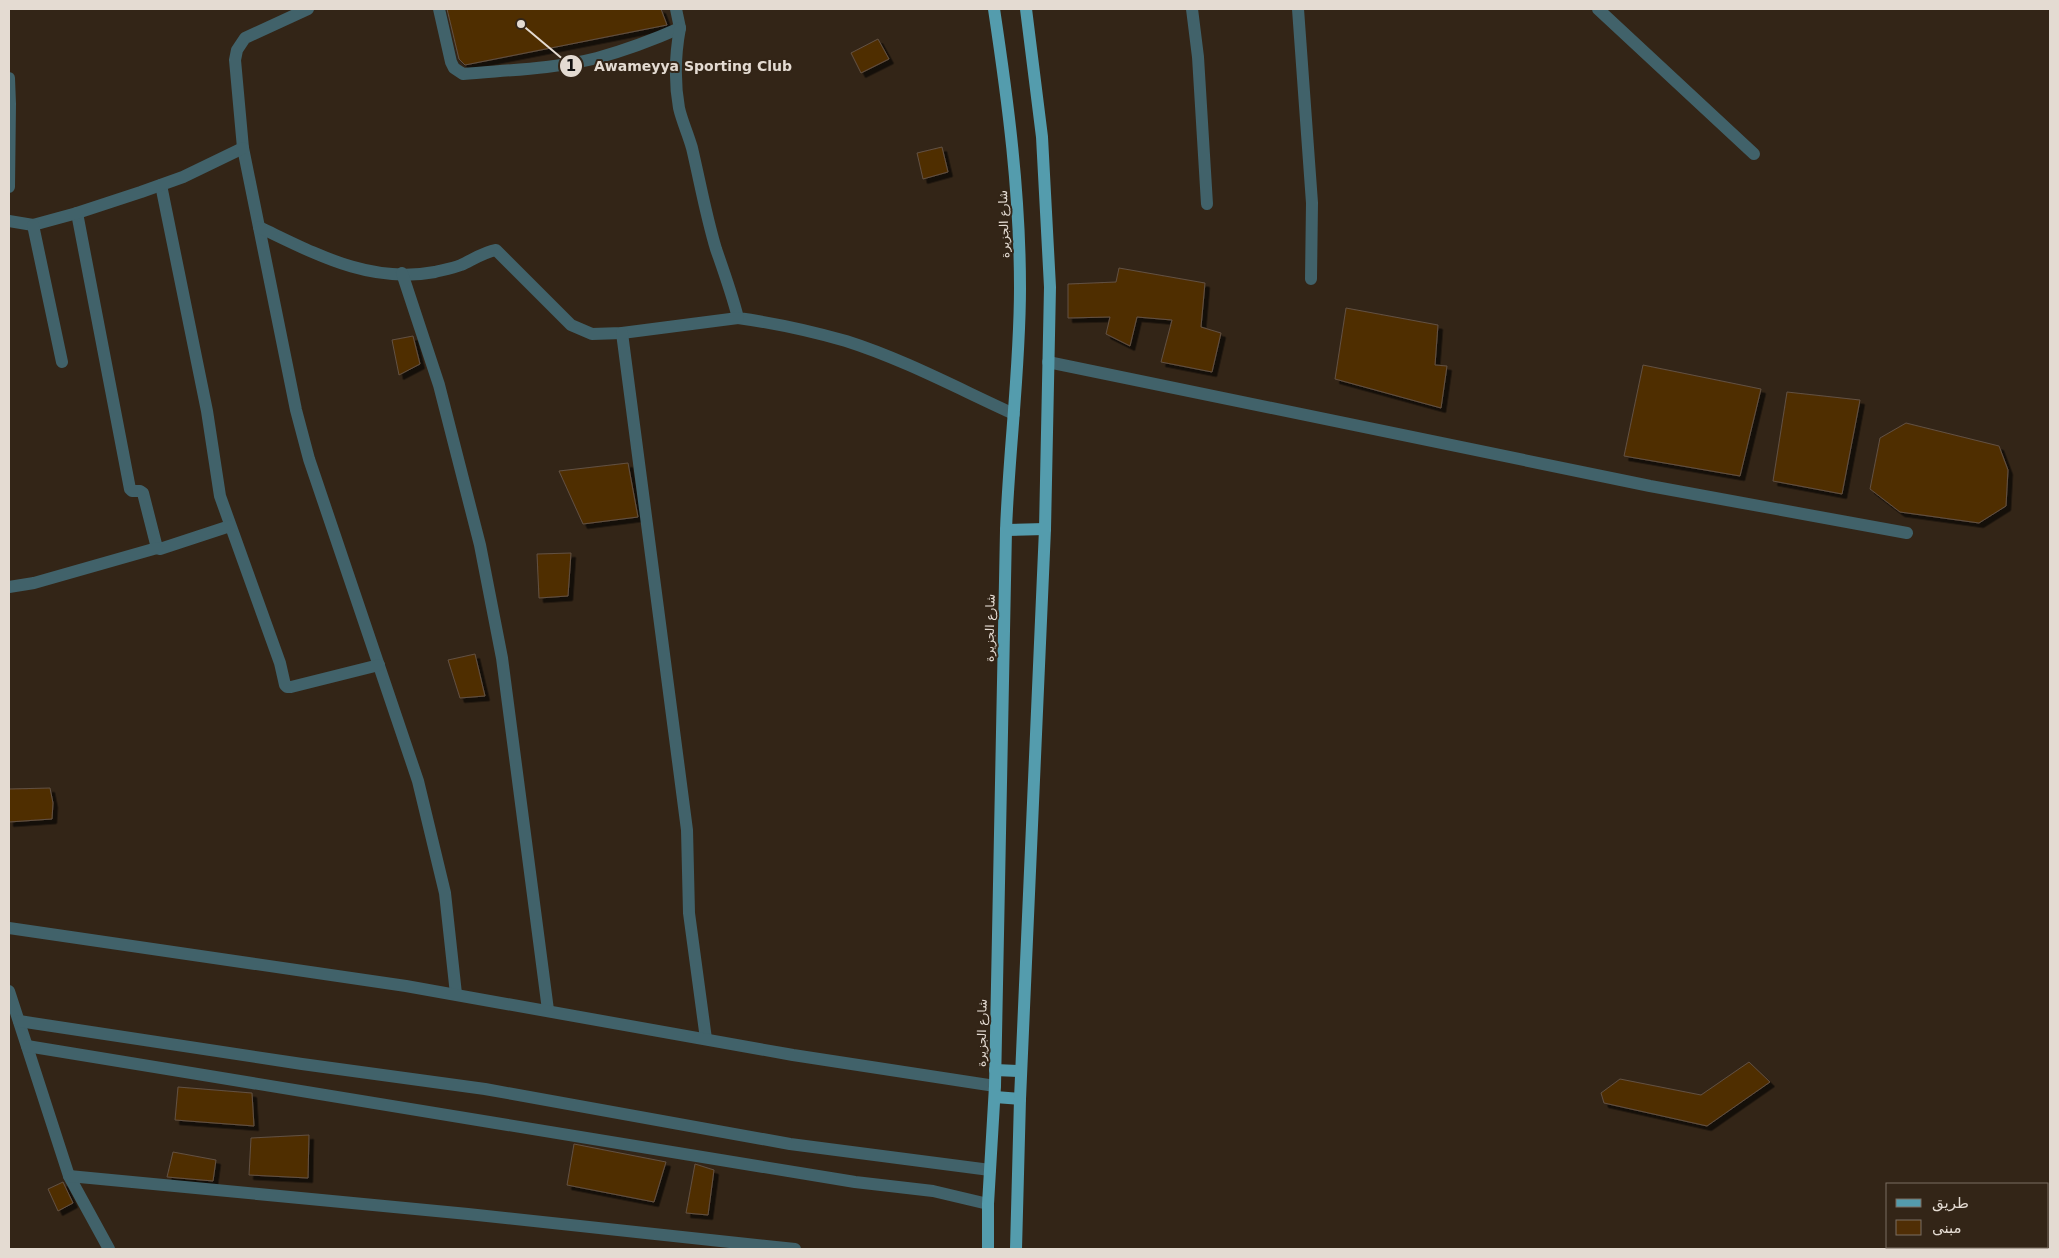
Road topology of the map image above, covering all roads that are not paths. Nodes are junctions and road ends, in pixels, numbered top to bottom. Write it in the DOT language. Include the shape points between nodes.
graph roads {
  1 [pos="308,9"];
  2 [pos="439,9"];
  3 [pos="676,9"];
  4 [pos="994,9"];
  5 [pos="1026,9"];
  6 [pos="1192,9"];
  7 [pos="1298,9"];
  8 [pos="1598,9"];
  9 [pos="680,28"];
  10 [pos="9,78"];
  11 [pos="243,148"];
  12 [pos="1754,154"];
  13 [pos="161,185"];
  14 [pos="9,187"];
  15 [pos="1207,204"];
  16 [pos="77,213"];
  17 [pos="9,221"];
  18 [pos="33,225"];
  19 [pos="259,228"];
  20 [pos="402,273"];
  21 [pos="1311,279"];
  22 [pos="738,318"];
  23 [pos="622,333"];
  24 [pos="62,362"];
  25 [pos="1048,362"];
  26 [pos="1014,414"];
  27 [pos="230,526"];
  28 [pos="1045,529"];
  29 [pos="1006,530"];
  30 [pos="1908,533"];
  31 [pos="157,548"];
  32 [pos="9,587"];
  33 [pos="379,665"];
  34 [pos="9,928"];
  35 [pos="9,992"];
  36 [pos="456,994"];
  37 [pos="548,1010"];
  38 [pos="19,1021"];
  39 [pos="706,1039"];
  40 [pos="27,1046"];
  41 [pos="995,1070"];
  42 [pos="1021,1071"];
  43 [pos="995,1091"];
  44 [pos="1020,1099"];
  45 [pos="990,1170"];
  46 [pos="69,1176"];
  47 [pos="988,1204"];
  48 [pos="110,1249"];
  49 [pos="795,1249"];
  50 [pos="988,1249"];
  51 [pos="1016,1249"];
  1 -- 11 [label="street" via="245,38 237,50 235,60"];
  2 -- 9 [label="street" via="451,62 463,74 595,58 644,44"];
  3 -- 9 [label="street"];
  4 -- 26 [label="main road, شارع الجزيرة" via="1008,101 1019,226 1020,298"];
  5 -- 25 [label="main road" via="1048,212"];
  6 -- 15 [label="street"];
  7 -- 21 [label="street" via="1312,203"];
  8 -- 12 [label="street"];
  9 -- 22 [label="street" via="676,63 680,109"];
  10 -- 14 [label="street"];
  11 -- 13 [label="street"];
  11 -- 19 [label="street"];
  13 -- 16 [label="street"];
  13 -- 27 [label="street" via="207,411 220,496"];
  16 -- 18 [label="street"];
  16 -- 31 [label="street" via="130,488 143,493"];
  17 -- 18 [label="street"];
  18 -- 24 [label="street"];
  19 -- 20 [label="street" via="346,266 364,271"];
  19 -- 33 [label="street" via="309,459"];
  20 -- 23 [label="street" via="436,272 496,250 571,325 592,334"];
  20 -- 37 [label="street" via="439,385 482,555 502,658"];
  22 -- 23 [label="street"];
  22 -- 26 [label="street" via="847,342"];
  23 -- 39 [label="street" via="687,830 689,914"];
  25 -- 28 [label="main road"];
  25 -- 30 [label="street" via="1650,486"];
  26 -- 29 [label="main road, شارع الجزيرة"];
  27 -- 31 [label="street" via="160,550"];
  27 -- 33 [label="street" via="287,688"];
  28 -- 29 [label="main road"];
  28 -- 42 [label="main road"];
  29 -- 41 [label="main road, شارع الجزيرة"];
  31 -- 32 [label="street"];
  33 -- 36 [label="street" via="418,781 445,894"];
  34 -- 36 [label="street"];
  35 -- 38 [label="street"];
  36 -- 37 [label="street"];
  37 -- 39 [label="street"];
  38 -- 40 [label="street"];
  38 -- 45 [label="street" via="485,1089 790,1144"];
  39 -- 43 [label="street"];
  40 -- 46 [label="street"];
  40 -- 47 [label="street" via="855,1182 933,1191"];
  41 -- 42 [label="main road"];
  41 -- 43 [label="main road, شارع الجزيرة"];
  42 -- 44 [label="main road"];
  43 -- 44 [label="main road"];
  43 -- 45 [label="main road, شارع الجزيرة"];
  44 -- 51 [label="main road"];
  45 -- 47 [label="main road, شارع الجزيرة"];
  46 -- 48 [label="street"];
  46 -- 49 [label="street"];
  47 -- 50 [label="main road, شارع الجزيرة"];
}
